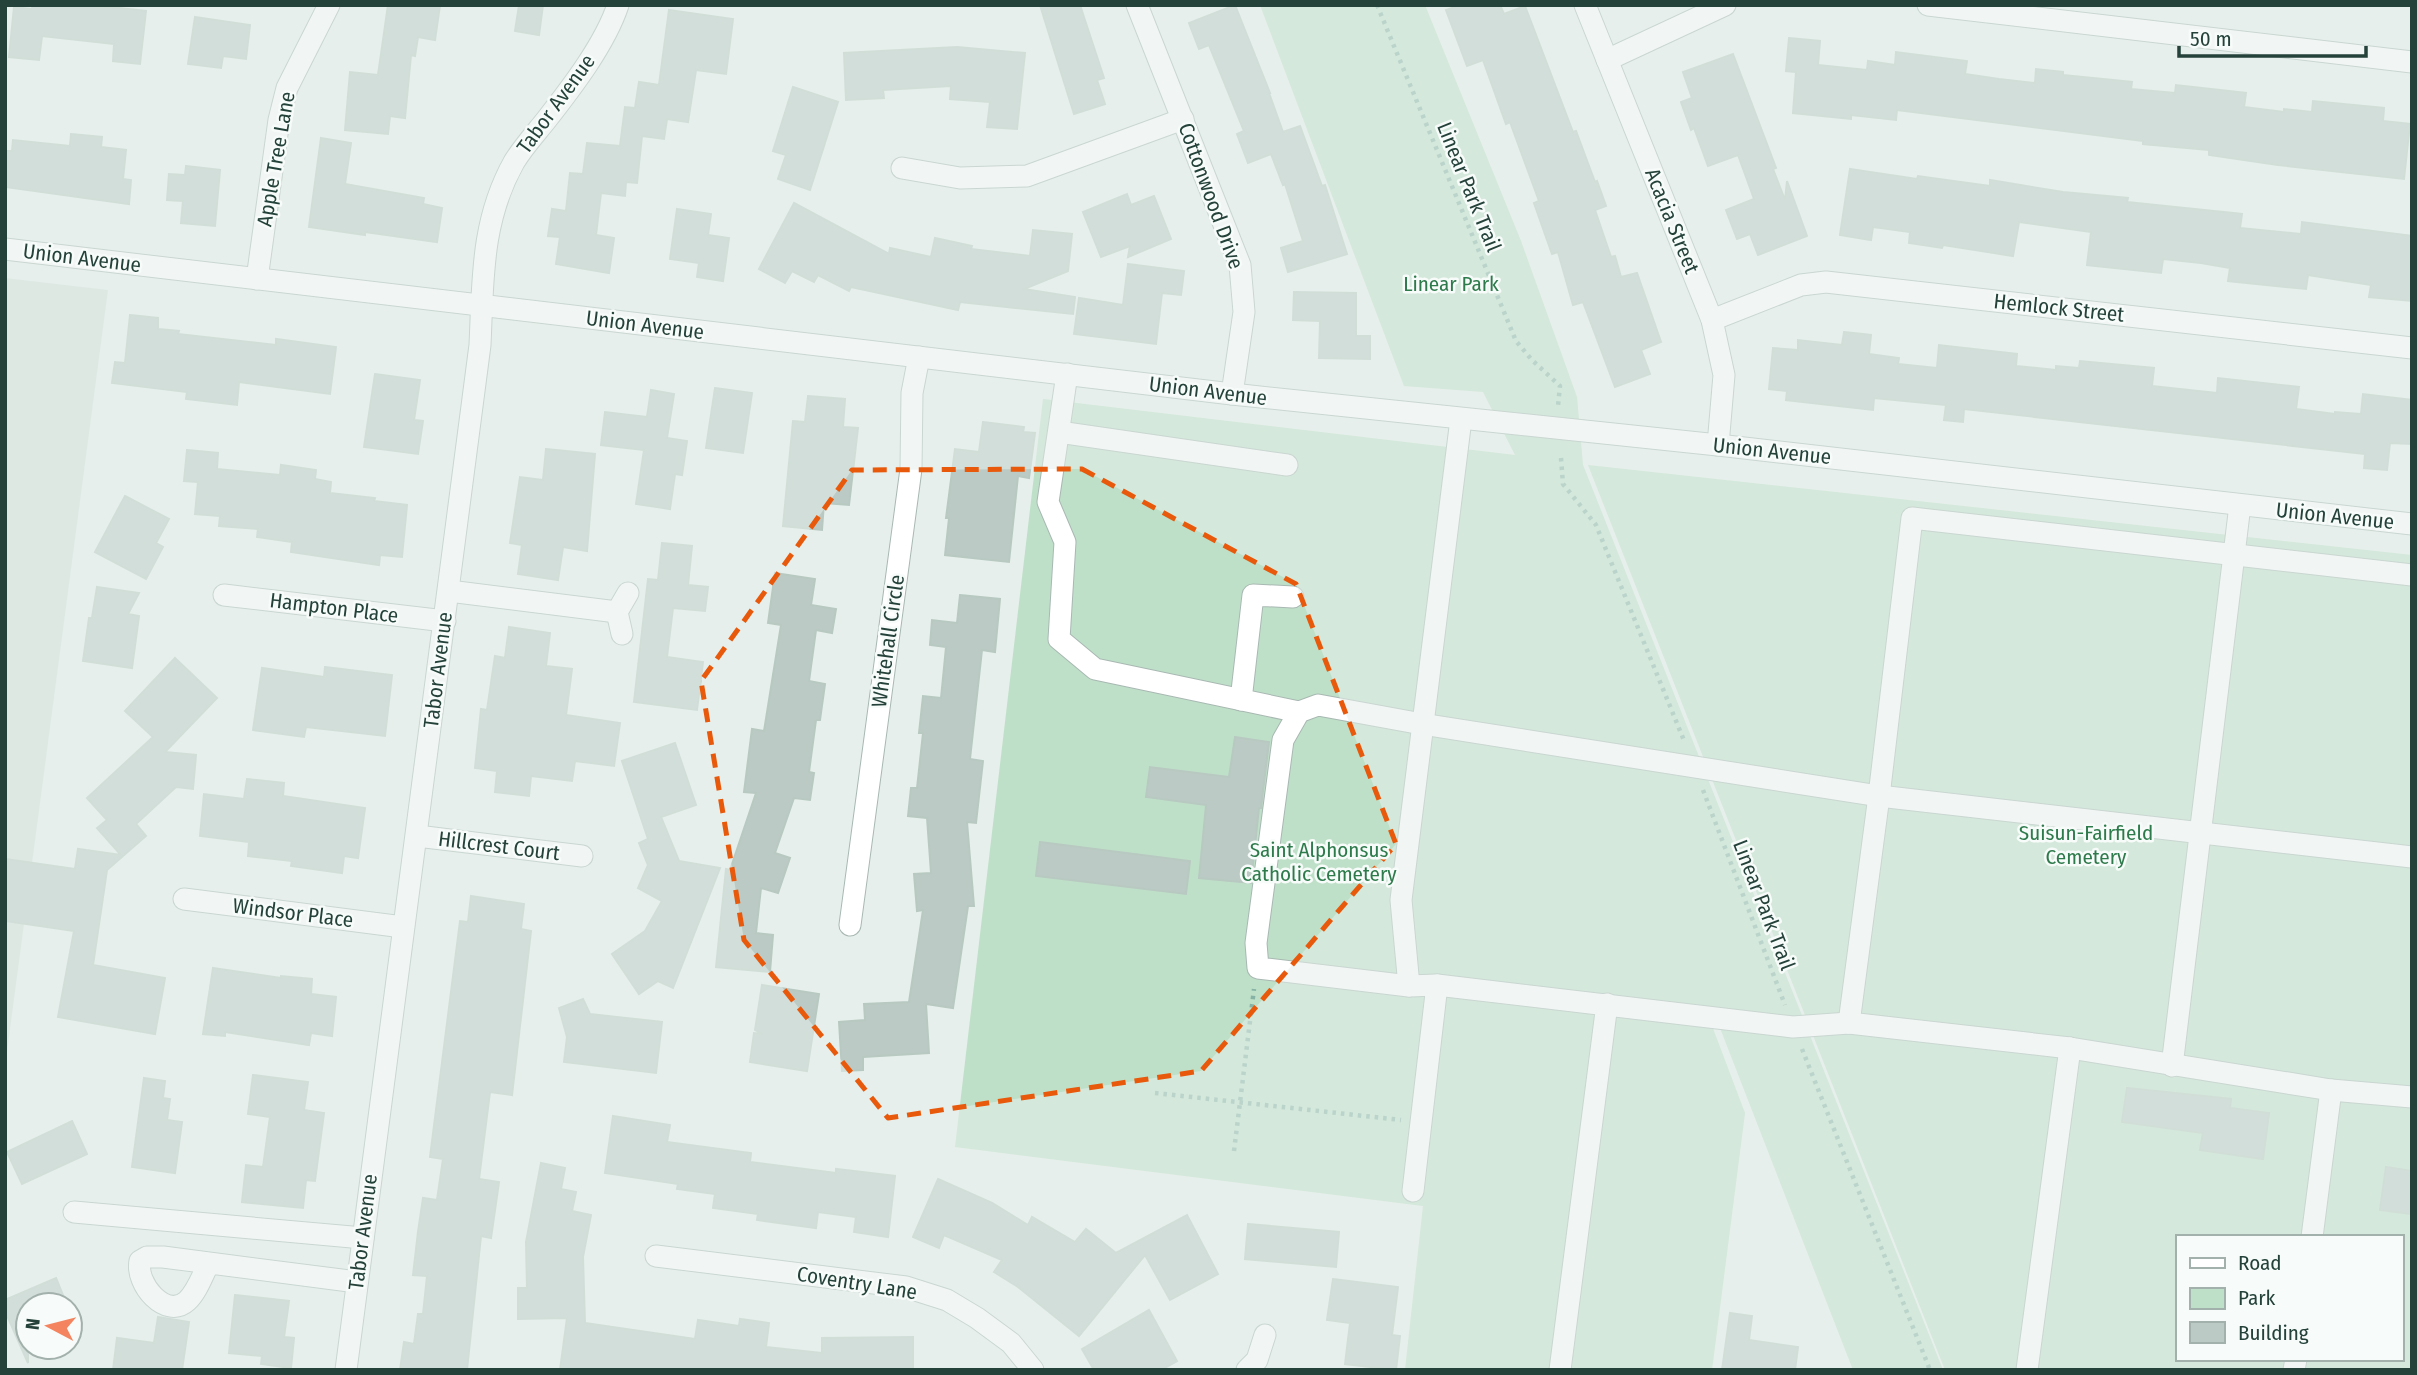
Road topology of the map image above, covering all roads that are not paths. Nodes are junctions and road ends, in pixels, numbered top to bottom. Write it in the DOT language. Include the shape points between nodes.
graph roads {
  1 [pos="329,5"];
  2 [pos="618,5"];
  3 [pos="1137,5"];
  4 [pos="1586,5"];
  5 [pos="1725,5"];
  6 [pos="1928,5"];
  7 [pos="1607,60"];
  8 [pos="2412,62"];
  9 [pos="1183,119"];
  10 [pos="902,168"];
  11 [pos="5,249"];
  12 [pos="257,279"];
  13 [pos="482,306"];
  14 [pos="1712,320"];
  15 [pos="2412,348"];
  16 [pos="919,358"];
  17 [pos="1067,374"];
  18 [pos="1232,394"];
  19 [pos="1461,419"];
  20 [pos="1059,432"];
  21 [pos="1718,445"];
  22 [pos="1287,465"];
  23 [pos="2240,505"];
  24 [pos="2412,524"];
  25 [pos="2233,556"];
  26 [pos="2412,575"];
  27 [pos="449,591"];
  28 [pos="628,593"];
  29 [pos="224,594"];
  30 [pos="1293,597"];
  31 [pos="617,612"];
  32 [pos="445,621"];
  33 [pos="622,634"];
  34 [pos="1241,700"];
  35 [pos="1299,712"];
  36 [pos="1422,724"];
  37 [pos="1879,796"];
  38 [pos="2200,832"];
  39 [pos="417,836"];
  40 [pos="582,856"];
  41 [pos="2412,858"];
  42 [pos="184,899"];
  43 [pos="850,925"];
  44 [pos="403,927"];
  45 [pos="1437,985"];
  46 [pos="1409,986"];
  47 [pos="1607,1004"];
  48 [pos="1849,1023"];
  49 [pos="2070,1048"];
  50 [pos="2172,1066"];
  51 [pos="2332,1090"];
  52 [pos="2412,1097"];
  53 [pos="1413,1191"];
  54 [pos="74,1212"];
  55 [pos="2312,1235"];
  56 [pos="363,1238"];
  57 [pos="656,1256"];
  58 [pos="209,1263"];
  59 [pos="357,1282"];
  60 [pos="1265,1335"];
  61 [pos="345,1370"];
  62 [pos="1033,1370"];
  63 [pos="1247,1370"];
  64 [pos="1560,1370"];
  65 [pos="2027,1370"];
  1 -- 12 [label="street, Apple Tree Lane" via="287,88"];
  2 -- 13 [label="street, Tabor Avenue" via="599,44 515,161 494,204"];
  3 -- 9 [label="street, Cottonwood Drive"];
  4 -- 7 [label="street, Acacia Street"];
  5 -- 7 [label="street"];
  6 -- 8 [label="street"];
  7 -- 14 [label="street, Acacia Street"];
  9 -- 10 [label="street" via="1027,176 960,178"];
  9 -- 18 [label="street, Cottonwood Drive" via="1240,265 1244,312"];
  11 -- 12 [label="street, Union Avenue"];
  12 -- 13 [label="street, Union Avenue"];
  13 -- 16 [label="street, Union Avenue"];
  13 -- 27 [label="street, Tabor Avenue"];
  14 -- 15 [label="street, Hemlock Street" via="1801,285 1826,282"];
  14 -- 21 [label="street, Acacia Street" via="1724,375"];
  16 -- 17 [label="street, Union Avenue"];
  16 -- 43 [label="street, Whitehall Circle" via="912,393 911,469"];
  17 -- 18 [label="street, Union Avenue"];
  17 -- 20 [label="street"];
  18 -- 19 [label="street, Union Avenue"];
  19 -- 21 [label="street, Union Avenue"];
  19 -- 36 [label="street"];
  20 -- 22 [label="street"];
  20 -- 34 [label="street" via="1048,502 1065,542 1059,639 1095,669"];
  21 -- 23 [label="street, Union Avenue"];
  23 -- 24 [label="street, Union Avenue"];
  23 -- 25 [label="street"];
  25 -- 26 [label="street"];
  25 -- 37 [label="street" via="1912,518"];
  25 -- 38 [label="street"];
  27 -- 31 [label="street"];
  27 -- 32 [label="street, Tabor Avenue"];
  28 -- 31 [label="street"];
  29 -- 32 [label="street, Hampton Place"];
  30 -- 34 [label="street" via="1253,595"];
  31 -- 33 [label="street"];
  32 -- 39 [label="street, Tabor Avenue"];
  34 -- 35 [label="street"];
  35 -- 36 [label="street" via="1318,705"];
  35 -- 46 [label="street" via="1283,740 1256,943 1258,968"];
  36 -- 37 [label="street"];
  36 -- 46 [label="street" via="1401,900"];
  37 -- 38 [label="street"];
  37 -- 48 [label="street"];
  38 -- 41 [label="street"];
  38 -- 50 [label="street"];
  39 -- 40 [label="street, Hillcrest Court"];
  39 -- 44 [label="street, Tabor Avenue"];
  42 -- 44 [label="street, Windsor Place"];
  44 -- 56 [label="street, Tabor Avenue"];
  45 -- 46 [label="street"];
  45 -- 47 [label="street"];
  45 -- 53 [label="street"];
  47 -- 48 [label="street" via="1793,1027"];
  47 -- 64 [label="street"];
  48 -- 49 [label="street"];
  49 -- 50 [label="street"];
  49 -- 65 [label="street"];
  50 -- 51 [label="street"];
  51 -- 52 [label="street"];
  51 -- 55 [label="street"];
  54 -- 56 [label="street"];
  56 -- 59 [label="street, Tabor Avenue"];
  57 -- 62 [label="street, Coventry Lane" via="906,1287 947,1300 977,1318 1012,1343"];
  58 -- 59 [label="street"];
  59 -- 61 [label="street, Tabor Avenue"];
  60 -- 63 [label="street" via="1257,1360"];
}
